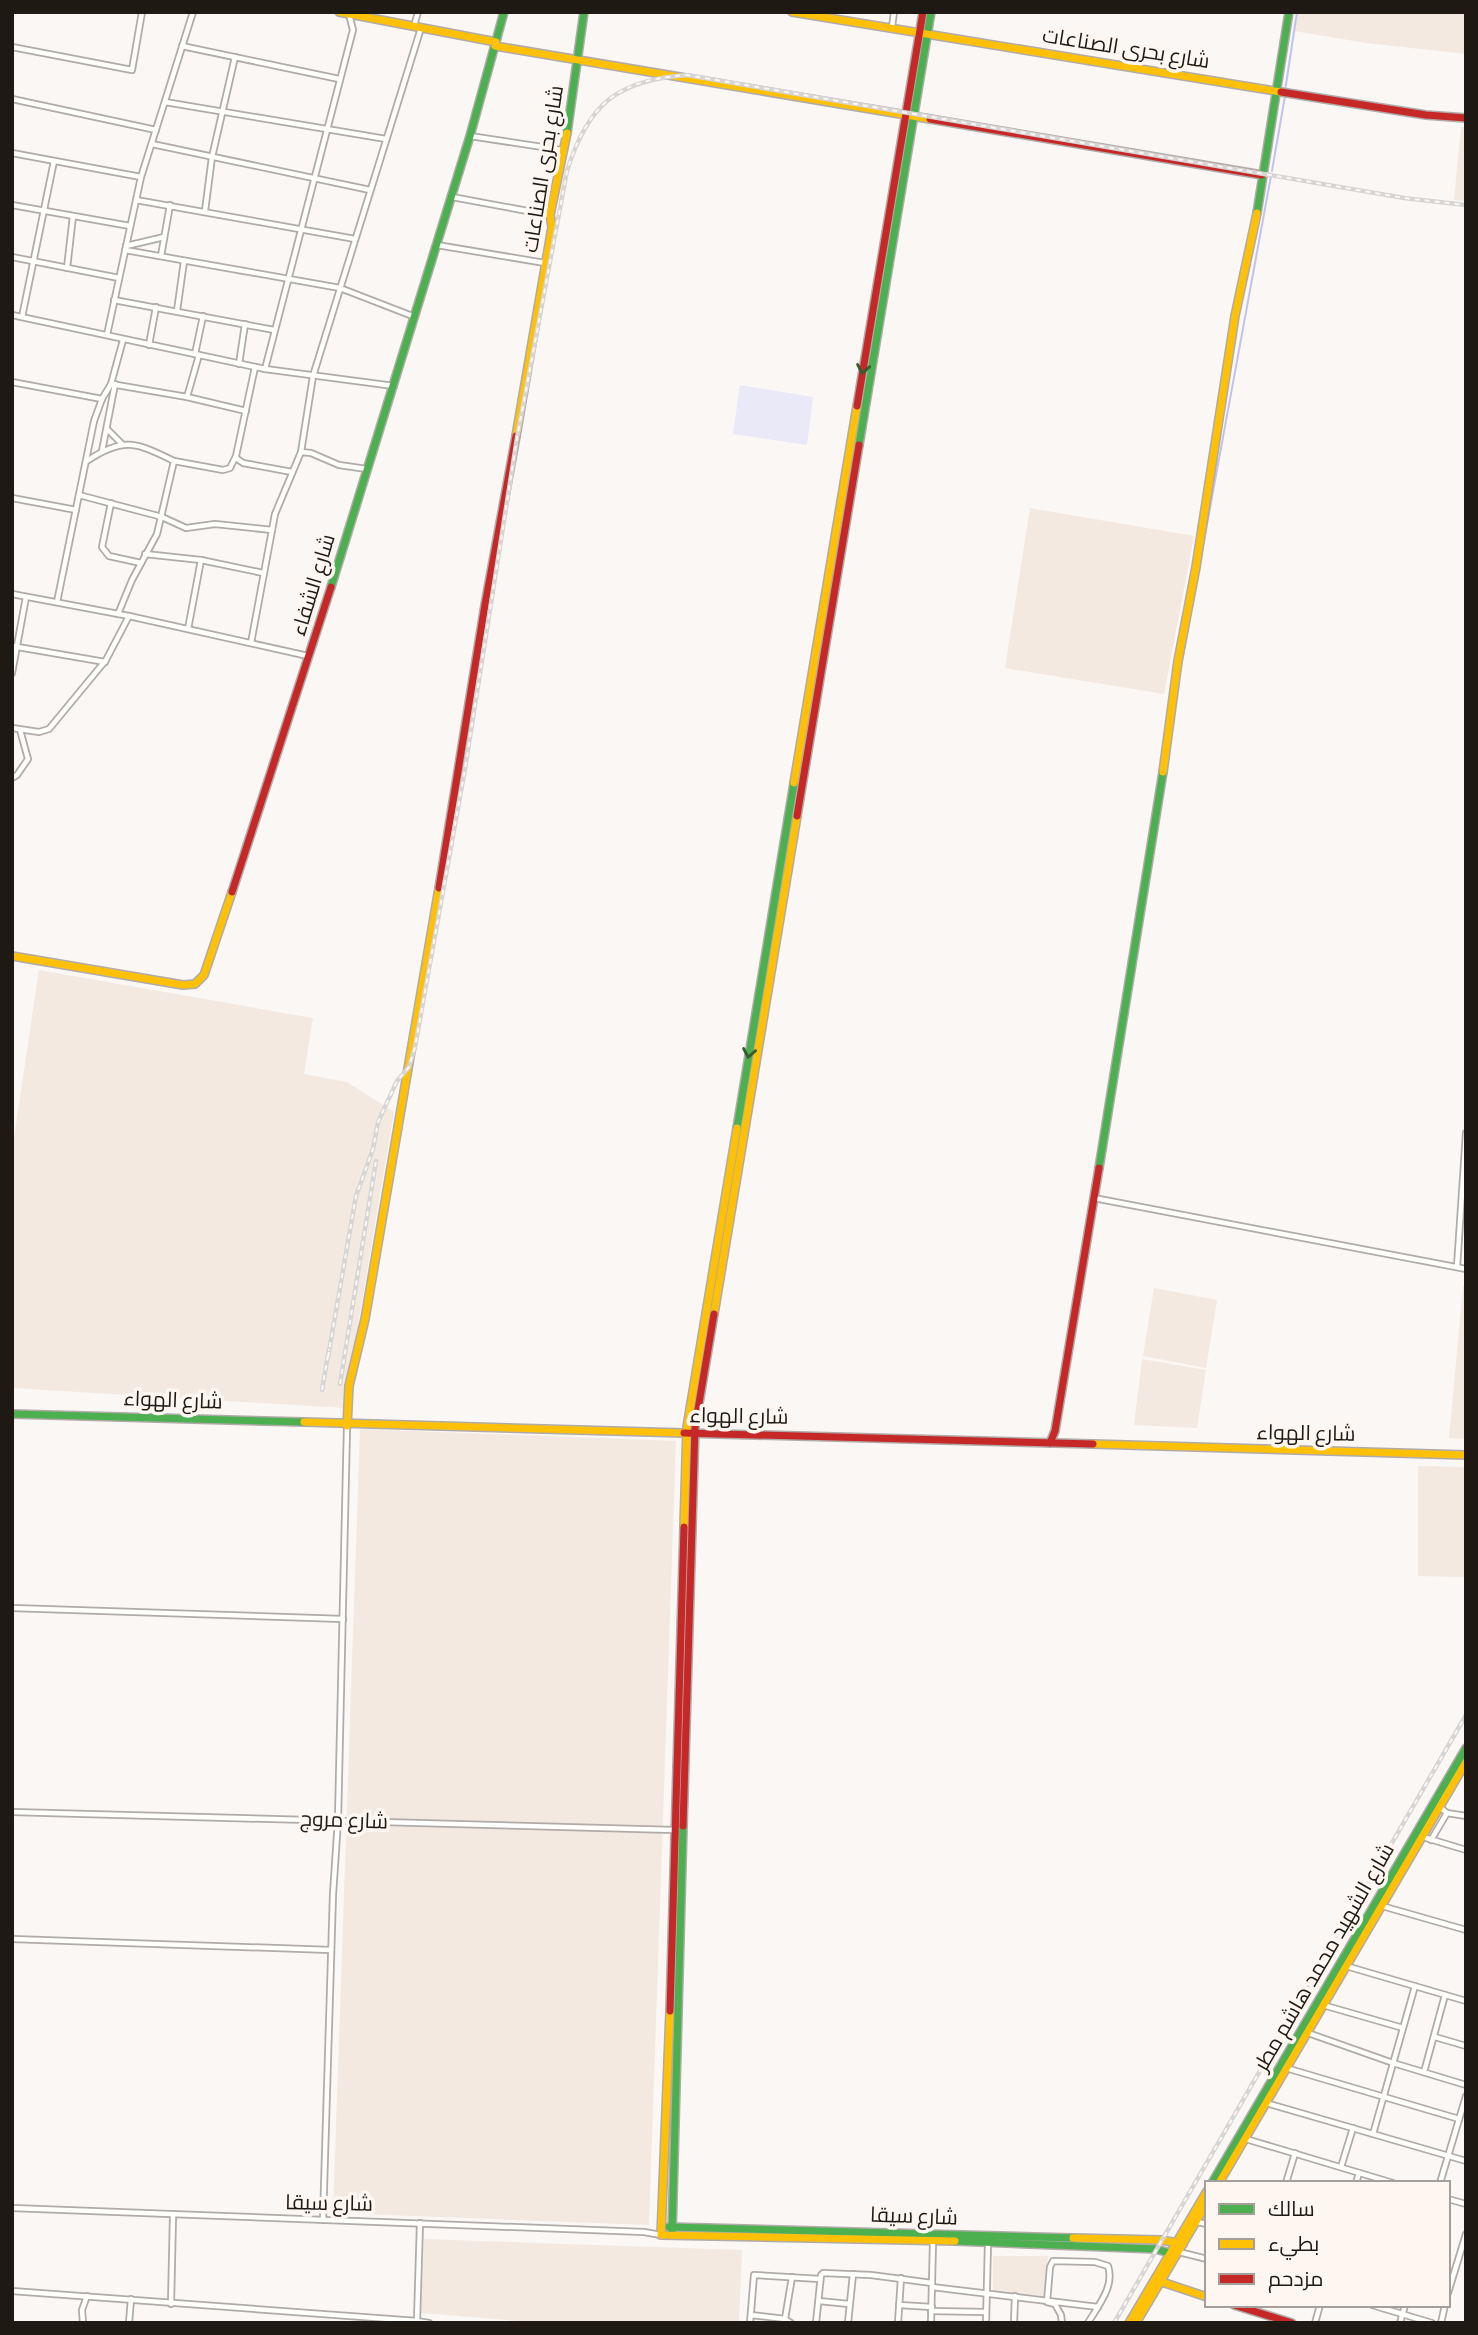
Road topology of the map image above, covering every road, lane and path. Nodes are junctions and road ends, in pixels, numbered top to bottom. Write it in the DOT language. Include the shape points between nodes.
graph roads {
  1 [pos="142,12"];
  2 [pos="193,12"];
  3 [pos="339,12"];
  4 [pos="418,12"];
  5 [pos="504,12"];
  6 [pos="584,12"];
  7 [pos="792,12"];
  8 [pos="894,12"];
  9 [pos="923,12"];
  10 [pos="931,12"];
  11 [pos="1289,12"];
  12 [pos="349,13"];
  13 [pos="810,14"];
  14 [pos="417,27"];
  15 [pos="892,28"];
  16 [pos="924,33"];
  17 [pos="495,44"];
  18 [pos="182,46"];
  19 [pos="12,47"];
  20 [pos="235,57"];
  21 [pos="578,60"];
  22 [pos="340,79"];
  23 [pos="1282,91"];
  24 [pos="12,99"];
  25 [pos="165,102"];
  26 [pos="222,112"];
  27 [pos="910,116"];
  28 [pos="1466,118"];
  29 [pos="326,128"];
  30 [pos="156,130"];
  31 [pos="470,136"];
  32 [pos="386,139"];
  33 [pos="152,144"];
  34 [pos="562,150"];
  35 [pos="12,153"];
  36 [pos="212,156"];
  37 [pos="54,161"];
  38 [pos="1262,175"];
  39 [pos="141,177"];
  40 [pos="313,178"];
  41 [pos="370,190"];
  42 [pos="452,197"];
  43 [pos="136,200"];
  44 [pos="12,205"];
  45 [pos="170,205"];
  46 [pos="44,211"];
  47 [pos="205,211"];
  48 [pos="550,215"];
  49 [pos="73,216"];
  50 [pos="130,226"];
  51 [pos="300,229"];
  52 [pos="164,237"];
  53 [pos="355,239"];
  54 [pos="437,245"];
  55 [pos="126,248"];
  56 [pos="161,256"];
  57 [pos="12,257"];
  58 [pos="34,261"];
  59 [pos="184,261"];
  60 [pos="546,263"];
  61 [pos="67,268"];
  62 [pos="119,278"];
  63 [pos="288,279"];
  64 [pos="340,288"];
  65 [pos="114,300"];
  66 [pos="156,307"];
  67 [pos="177,311"];
  68 [pos="12,315"];
  69 [pos="203,316"];
  70 [pos="22,317"];
  71 [pos="415,317"];
  72 [pos="245,324"];
  73 [pos="274,330"];
  74 [pos="107,335"];
  75 [pos="123,340"];
  76 [pos="149,345"];
  77 [pos="197,355"];
  78 [pos="239,364"];
  79 [pos="255,367"];
  80 [pos="264,369"];
  81 [pos="313,376"];
  82 [pos="12,382"];
  83 [pos="113,384"];
  84 [pos="394,386"];
  85 [pos="187,397"];
  86 [pos="102,399"];
  87 [pos="246,411"];
  88 [pos="107,430"];
  89 [pos="122,444"];
  90 [pos="102,452"];
  91 [pos="301,452"];
  92 [pos="236,456"];
  93 [pos="87,461"];
  94 [pos="174,461"];
  95 [pos="368,469"];
  96 [pos="292,472"];
  97 [pos="79,495"];
  98 [pos="12,498"];
  99 [pos="111,503"];
  100 [pos="76,510"];
  101 [pos="162,517"];
  102 [pos="272,530"];
  103 [pos="145,554"];
  104 [pos="201,560"];
  105 [pos="141,563"];
  106 [pos="263,573"];
  107 [pos="12,594"];
  108 [pos="26,597"];
  109 [pos="57,602"];
  110 [pos="118,614"];
  111 [pos="129,616"];
  112 [pos="188,629"];
  113 [pos="251,643"];
  114 [pos="15,646"];
  115 [pos="309,656"];
  116 [pos="105,662"];
  117 [pos="12,673"];
  118 [pos="12,728"];
  119 [pos="20,730"];
  120 [pos="12,778"];
  121 [pos="12,956"];
  122 [pos="1466,1133"];
  123 [pos="1094,1198"];
  124 [pos="1457,1267"];
  125 [pos="1466,1269"];
  126 [pos="12,1414"];
  127 [pos="347,1425"];
  128 [pos="691,1432"];
  129 [pos="1050,1443"];
  130 [pos="1466,1455"];
  131 [pos="12,1608"];
  132 [pos="343,1619"];
  133 [pos="684,1667"];
  134 [pos="1466,1748"];
  135 [pos="1466,1762"];
  136 [pos="1436,1805"];
  137 [pos="12,1812"];
  138 [pos="1447,1813"];
  139 [pos="1466,1815"];
  140 [pos="338,1820"];
  141 [pos="675,1830"];
  142 [pos="1422,1837"];
  143 [pos="1431,1840"];
  144 [pos="1466,1850"];
  145 [pos="1381,1906"];
  146 [pos="1466,1930"];
  147 [pos="12,1939"];
  148 [pos="331,1950"];
  149 [pos="1346,1966"];
  150 [pos="1415,1986"];
  151 [pos="1445,1995"];
  152 [pos="1466,2001"];
  153 [pos="1323,2005"];
  154 [pos="1403,2028"];
  155 [pos="1307,2033"];
  156 [pos="1435,2037"];
  157 [pos="1466,2046"];
  158 [pos="1392,2063"];
  159 [pos="1286,2068"];
  160 [pos="1424,2072"];
  161 [pos="1466,2085"];
  162 [pos="1466,2095"];
  163 [pos="1382,2098"];
  164 [pos="1266,2103"];
  165 [pos="1459,2119"];
  166 [pos="1353,2128"];
  167 [pos="1373,2134"];
  168 [pos="1245,2138"];
  169 [pos="1295,2153"];
  170 [pos="1448,2156"];
  171 [pos="1466,2161"];
  172 [pos="1341,2167"];
  173 [pos="1359,2173"];
  174 [pos="1213,2181"];
  175 [pos="1220,2181"];
  176 [pos="1287,2181"];
  177 [pos="1357,2181"];
  178 [pos="1386,2181"];
  179 [pos="1441,2181"];
  180 [pos="1205,2195"];
  181 [pos="1205,2206"];
  182 [pos="12,2208"];
  183 [pos="173,2216"];
  184 [pos="323,2220"];
  185 [pos="1196,2222"];
  186 [pos="420,2223"];
  187 [pos="1205,2224"];
  188 [pos="661,2231"];
  189 [pos="672,2231"];
  190 [pos="1465,2238"];
  191 [pos="933,2241"];
  192 [pos="988,2242"];
  193 [pos="1177,2249"];
  194 [pos="1205,2258"];
  195 [pos="853,2274"];
  196 [pos="792,2277"];
  197 [pos="901,2278"];
  198 [pos="820,2279"];
  199 [pos="1158,2281"];
  200 [pos="1450,2281"];
  201 [pos="932,2285"];
  202 [pos="12,2291"];
  203 [pos="987,2292"];
  204 [pos="87,2296"];
  205 [pos="1015,2296"];
  206 [pos="1205,2296"];
  207 [pos="131,2299"];
  208 [pos="819,2301"];
  209 [pos="1047,2302"];
  210 [pos="172,2304"];
  211 [pos="849,2304"];
  212 [pos="899,2305"];
  213 [pos="1098,2307"];
  214 [pos="1379,2307"];
  215 [pos="1404,2307"];
  216 [pos="1250,2308"];
  217 [pos="932,2309"];
  218 [pos="986,2312"];
  219 [pos="1402,2314"];
  220 [pos="751,2315"];
  221 [pos="1261,2318"];
  222 [pos="785,2319"];
  223 [pos="417,2321"];
  224 [pos="83,2323"];
  225 [pos="129,2323"];
  226 [pos="429,2323"];
  227 [pos="750,2323"];
  228 [pos="791,2323"];
  229 [pos="816,2323"];
  230 [pos="848,2323"];
  231 [pos="898,2323"];
  232 [pos="931,2323"];
  233 [pos="986,2323"];
  234 [pos="1014,2323"];
  235 [pos="1062,2323"];
  236 [pos="1088,2323"];
  237 [pos="1129,2323"];
  238 [pos="1136,2323"];
  239 [pos="1292,2323"];
  240 [pos="1400,2323"];
  241 [pos="1432,2323"];
  1 -- 19 [label="street" via="132,70"];
  2 -- 18 [label="street"];
  3 -- 12 [label="street"];
  4 -- 14 [label="street"];
  5 -- 17 [label="street, شارع الشفاء"];
  6 -- 21 [label="street, شارع بحرى الصناعات"];
  7 -- 13 [label="street, شارع بحرى الصناعات"];
  8 -- 15 [label="street"];
  9 -- 16 [label="street"];
  10 -- 16 [label="street"];
  11 -- 23 [label="street"];
  12 -- 14 [label="street"];
  12 -- 22 [label="street" via="353,30"];
  13 -- 15 [label="street, شارع بحرى الصناعات"];
  14 -- 17 [label="street"];
  14 -- 32 [label="street"];
  15 -- 16 [label="street, شارع بحرى الصناعات"];
  16 -- 23 [label="street, شارع بحرى الصناعات"];
  16 -- 27 [label="street"];
  17 -- 21 [label="street"];
  17 -- 31 [label="street, شارع الشفاء"];
  18 -- 20 [label="street"];
  18 -- 25 [label="street"];
  20 -- 22 [label="street"];
  20 -- 26 [label="street"];
  21 -- 27 [label="street"];
  21 -- 34 [label="street, شارع بحرى الصناعات"];
  22 -- 29 [label="street"];
  23 -- 28 [label="street, شارع بحرى الصناعات"];
  23 -- 38 [label="street"];
  24 -- 30 [label="street"];
  25 -- 26 [label="street"];
  25 -- 30 [label="street"];
  26 -- 29 [label="street"];
  26 -- 36 [label="street"];
  27 -- 38 [label="street"];
  27 -- 128 [label="street"];
  29 -- 32 [label="street"];
  29 -- 40 [label="street"];
  30 -- 33 [label="street"];
  31 -- 34 [label="street"];
  31 -- 42 [label="street, شارع الشفاء"];
  32 -- 41 [label="street"];
  33 -- 36 [label="street"];
  33 -- 39 [label="street"];
  34 -- 48 [label="street, شارع بحرى الصناعات"];
  35 -- 37 [label="street"];
  36 -- 40 [label="street"];
  36 -- 47 [label="street"];
  37 -- 39 [label="street"];
  37 -- 46 [label="street"];
  38 -- 123 [label="street" via="1178,661"];
  39 -- 43 [label="street"];
  40 -- 41 [label="street"];
  40 -- 51 [label="street"];
  41 -- 53 [label="street"];
  42 -- 48 [label="street"];
  42 -- 54 [label="street, شارع الشفاء"];
  43 -- 45 [label="street"];
  43 -- 50 [label="street"];
  44 -- 46 [label="street"];
  45 -- 47 [label="street"];
  45 -- 52 [label="street"];
  46 -- 49 [label="street"];
  46 -- 58 [label="street"];
  47 -- 51 [label="street"];
  48 -- 60 [label="street, شارع بحرى الصناعات"];
  49 -- 50 [label="street"];
  49 -- 61 [label="street"];
  50 -- 55 [label="street"];
  51 -- 53 [label="street"];
  51 -- 63 [label="street"];
  52 -- 55 [label="street"];
  52 -- 56 [label="street"];
  53 -- 64 [label="street"];
  54 -- 60 [label="street"];
  54 -- 71 [label="street, شارع الشفاء"];
  55 -- 56 [label="street"];
  55 -- 62 [label="street"];
  56 -- 59 [label="street"];
  57 -- 58 [label="street"];
  58 -- 61 [label="street"];
  58 -- 70 [label="street"];
  59 -- 63 [label="street"];
  59 -- 67 [label="street"];
  60 -- 127 [label="street, شارع بحرى الصناعات" via="372,1284 349,1386"];
  61 -- 62 [label="street"];
  62 -- 65 [label="street"];
  63 -- 64 [label="street"];
  63 -- 73 [label="street"];
  64 -- 71 [label="street"];
  64 -- 81 [label="street"];
  65 -- 66 [label="street"];
  65 -- 74 [label="street"];
  66 -- 67 [label="street"];
  66 -- 76 [label="street"];
  67 -- 69 [label="street"];
  68 -- 70 [label="street"];
  69 -- 72 [label="street"];
  69 -- 77 [label="street"];
  70 -- 74 [label="street"];
  71 -- 84 [label="street, شارع الشفاء"];
  72 -- 73 [label="street"];
  72 -- 78 [label="street"];
  73 -- 80 [label="street"];
  74 -- 75 [label="street"];
  75 -- 76 [label="street"];
  75 -- 83 [label="street"];
  76 -- 77 [label="street"];
  77 -- 78 [label="street"];
  77 -- 85 [label="street"];
  78 -- 79 [label="street"];
  79 -- 80 [label="street"];
  79 -- 87 [label="street"];
  80 -- 81 [label="street"];
  81 -- 84 [label="street"];
  81 -- 91 [label="street"];
  82 -- 86 [label="street"];
  83 -- 85 [label="street"];
  83 -- 86 [label="street"];
  83 -- 88 [label="street"];
  84 -- 95 [label="street, شارع الشفاء"];
  85 -- 87 [label="street"];
  86 -- 93 [label="street"];
  87 -- 92 [label="street"];
  88 -- 89 [label="street"];
  88 -- 90 [label="street"];
  89 -- 90 [label="street"];
  89 -- 94 [label="street" via="139,445"];
  90 -- 93 [label="street"];
  91 -- 95 [label="street"];
  91 -- 96 [label="street"];
  92 -- 94 [label="street" via="226,470"];
  92 -- 96 [label="street" via="243,463"];
  93 -- 97 [label="street"];
  94 -- 101 [label="street"];
  95 -- 115 [label="street, شارع الشفاء"];
  96 -- 102 [label="street"];
  97 -- 99 [label="street"];
  97 -- 100 [label="street"];
  98 -- 100 [label="street"];
  99 -- 101 [label="street"];
  99 -- 105 [label="street" via="102,547 105,553"];
  100 -- 109 [label="street"];
  101 -- 102 [label="street" via="186,528 215,524"];
  101 -- 103 [label="street"];
  102 -- 106 [label="street"];
  103 -- 104 [label="street"];
  103 -- 105 [label="street"];
  104 -- 106 [label="street"];
  104 -- 112 [label="street"];
  105 -- 110 [label="street"];
  106 -- 113 [label="street"];
  107 -- 108 [label="street"];
  108 -- 109 [label="street"];
  108 -- 114 [label="street"];
  109 -- 110 [label="street"];
  110 -- 111 [label="street"];
  111 -- 112 [label="street"];
  111 -- 116 [label="street"];
  112 -- 113 [label="street"];
  113 -- 115 [label="street"];
  114 -- 116 [label="street"];
  114 -- 117 [label="street"];
  115 -- 121 [label="street, شارع الشفاء" via="213,951 199,981 183,985"];
  116 -- 119 [label="street" via="49,729"];
  118 -- 119 [label="street"];
  119 -- 120 [label="street" via="29,756"];
  122 -- 124 [label="street"];
  123 -- 124 [label="street"];
  123 -- 129 [label="street"];
  124 -- 125 [label="street"];
  126 -- 127 [label="street, شارع الهواء"];
  127 -- 128 [label="street, شارع الهواء"];
  127 -- 132 [label="street"];
  128 -- 129 [label="street, شارع الهواء"];
  128 -- 133 [label="street"];
  129 -- 130 [label="street, شارع الهواء"];
  131 -- 132 [label="street"];
  132 -- 140 [label="street"];
  133 -- 141 [label="street"];
  133 -- 189 [label="street"];
  134 -- 136 [label="street, شارع الشهيد محمد هاشم مطر"];
  135 -- 136 [label="street, شارع الشهيد محمد هاشم مطر"];
  136 -- 138 [label="street"];
  136 -- 142 [label="street, شارع الشهيد محمد هاشم مطر"];
  136 -- 174 [label="street, شارع الشهيد محمد هاشم مطر"];
  137 -- 140 [label="street, شارع مروج"];
  138 -- 139 [label="street"];
  138 -- 143 [label="street"];
  140 -- 141 [label="street, شارع مروج"];
  140 -- 148 [label="street"];
  141 -- 188 [label="street"];
  142 -- 143 [label="street"];
  142 -- 145 [label="street, شارع الشهيد محمد هاشم مطر"];
  143 -- 144 [label="street"];
  145 -- 146 [label="street"];
  145 -- 149 [label="street, شارع الشهيد محمد هاشم مطر"];
  147 -- 148 [label="street"];
  148 -- 184 [label="street"];
  149 -- 150 [label="street"];
  149 -- 153 [label="street, شارع الشهيد محمد هاشم مطر"];
  150 -- 151 [label="street"];
  150 -- 154 [label="street"];
  151 -- 152 [label="street"];
  151 -- 156 [label="street"];
  153 -- 154 [label="street"];
  153 -- 155 [label="street, شارع الشهيد محمد هاشم مطر"];
  154 -- 158 [label="street"];
  155 -- 158 [label="street"];
  155 -- 159 [label="street, شارع الشهيد محمد هاشم مطر"];
  156 -- 157 [label="street"];
  156 -- 160 [label="street"];
  158 -- 160 [label="street"];
  158 -- 163 [label="street"];
  159 -- 163 [label="street"];
  159 -- 164 [label="street, شارع الشهيد محمد هاشم مطر"];
  160 -- 161 [label="street"];
  162 -- 165 [label="street"];
  163 -- 165 [label="street"];
  163 -- 167 [label="street"];
  164 -- 166 [label="street"];
  164 -- 168 [label="street, شارع الشهيد محمد هاشم مطر"];
  165 -- 170 [label="street"];
  166 -- 167 [label="street"];
  166 -- 172 [label="street"];
  167 -- 170 [label="street"];
  168 -- 169 [label="street"];
  168 -- 175 [label="street, شارع الشهيد محمد هاشم مطر"];
  169 -- 172 [label="street"];
  169 -- 176 [label="street"];
  170 -- 171 [label="street"];
  170 -- 179 [label="street"];
  172 -- 173 [label="street"];
  173 -- 177 [label="street"];
  173 -- 178 [label="street"];
  180 -- 193 [label="street"];
  181 -- 185 [label="street"];
  182 -- 183 [label="street, شارع سيقا"];
  183 -- 184 [label="street, شارع سيقا"];
  183 -- 210 [label="street"];
  184 -- 186 [label="street, شارع سيقا"];
  185 -- 187 [label="street"];
  185 -- 193 [label="street"];
  186 -- 188 [label="street, شارع سيقا"];
  186 -- 223 [label="street"];
  188 -- 189 [label="street, شارع سيقا"];
  189 -- 191 [label="street, شارع سيقا"];
  189 -- 193 [label="street, شارع سيقا" via="1161,2240"];
  190 -- 200 [label="street"];
  191 -- 192 [label="street, شارع سيقا"];
  191 -- 201 [label="street"];
  192 -- 193 [label="street, شارع سيقا"];
  192 -- 203 [label="street"];
  193 -- 194 [label="street"];
  193 -- 199 [label="street"];
  195 -- 197 [label="street"];
  195 -- 198 [label="street" via="823,2273"];
  195 -- 211 [label="street"];
  196 -- 198 [label="street"];
  196 -- 220 [label="street" via="754,2275"];
  196 -- 222 [label="street"];
  197 -- 201 [label="street"];
  197 -- 212 [label="street"];
  198 -- 208 [label="street"];
  199 -- 206 [label="street"];
  199 -- 237 [label="street"];
  199 -- 238 [label="street"];
  201 -- 203 [label="street"];
  201 -- 217 [label="street"];
  202 -- 204 [label="street"];
  203 -- 205 [label="street"];
  203 -- 218 [label="street"];
  204 -- 207 [label="street"];
  204 -- 224 [label="street"];
  205 -- 209 [label="street"];
  205 -- 234 [label="street"];
  207 -- 210 [label="street"];
  207 -- 225 [label="street"];
  208 -- 211 [label="street"];
  208 -- 229 [label="street"];
  209 -- 213 [label="street"];
  209 -- 213 [label="street" via="1052,2261 1095,2262 1108,2266 1110,2275"];
  209 -- 235 [label="street" via="1059,2309"];
  210 -- 223 [label="street"];
  211 -- 230 [label="street"];
  212 -- 217 [label="street"];
  212 -- 231 [label="street"];
  213 -- 236 [label="street"];
  214 -- 219 [label="street"];
  215 -- 219 [label="street"];
  216 -- 221 [label="street"];
  217 -- 218 [label="street"];
  217 -- 232 [label="street"];
  218 -- 233 [label="street"];
  219 -- 240 [label="street"];
  219 -- 241 [label="street"];
  220 -- 222 [label="street"];
  220 -- 227 [label="street"];
  221 -- 239 [label="street"];
  222 -- 228 [label="street"];
  223 -- 226 [label="street"];
}
